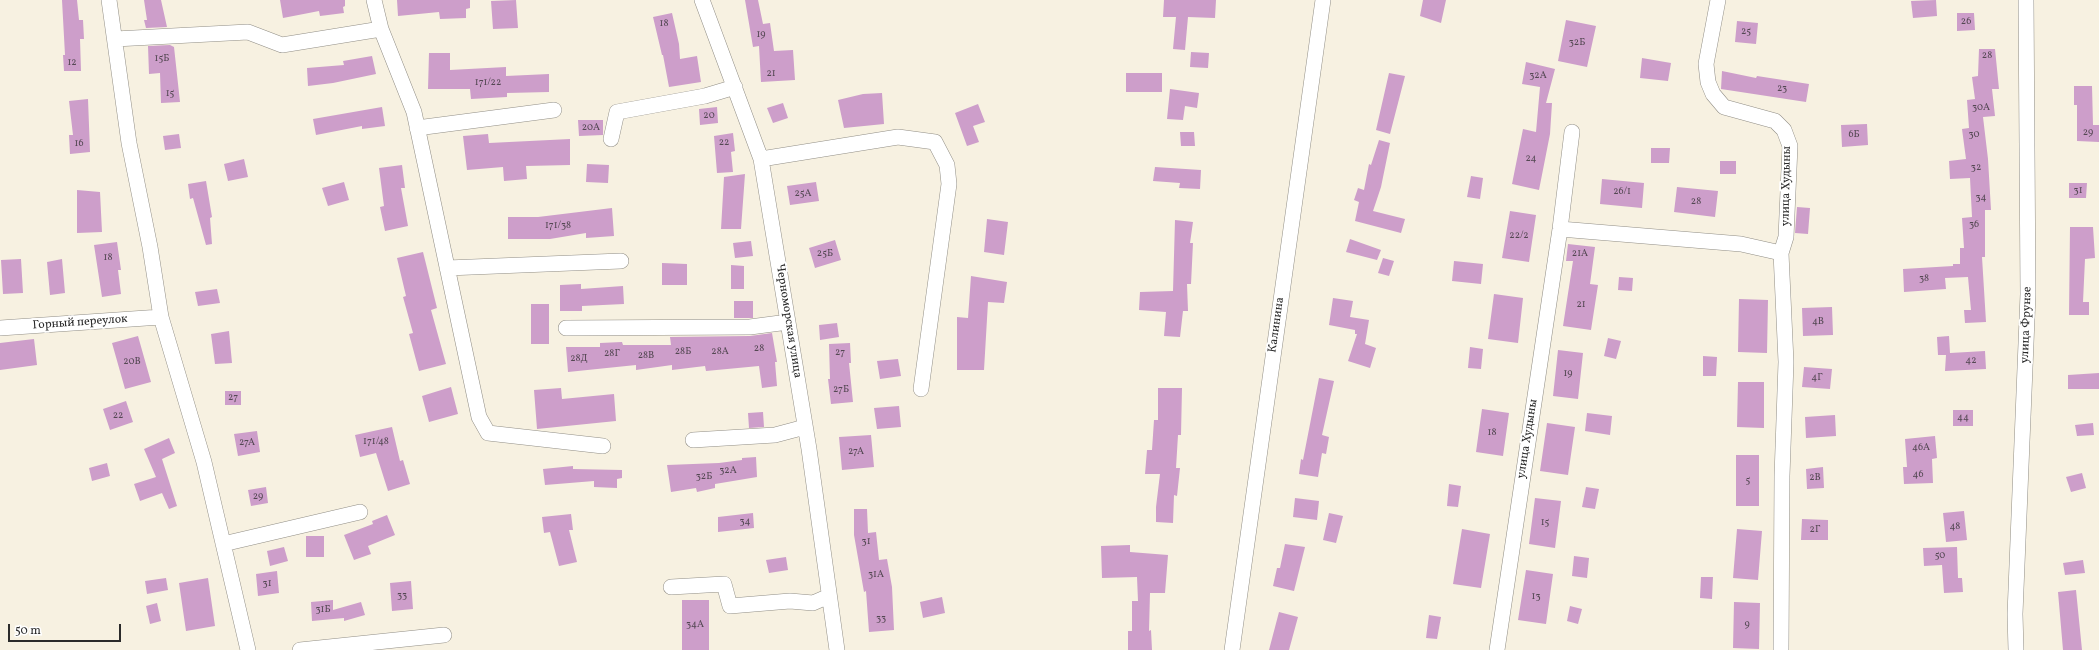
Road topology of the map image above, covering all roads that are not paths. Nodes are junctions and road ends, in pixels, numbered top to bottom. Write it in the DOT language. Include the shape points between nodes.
graph roads {
  1 [pos="109,0"];
  2 [pos="374,0"];
  3 [pos="702,0"];
  4 [pos="1323,0"];
  5 [pos="1718,0"];
  6 [pos="2026,0"];
  7 [pos="381,29"];
  8 [pos="115,39"];
  9 [pos="734,87"];
  10 [pos="554,110"];
  11 [pos="417,128"];
  12 [pos="1572,132"];
  13 [pos="611,139"];
  14 [pos="761,159"];
  15 [pos="1560,229"];
  16 [pos="1781,253"];
  17 [pos="621,260"];
  18 [pos="447,268"];
  19 [pos="161,318"];
  20 [pos="788,322"];
  21 [pos="0,328"];
  22 [pos="566,328"];
  23 [pos="921,389"];
  24 [pos="805,427"];
  25 [pos="693,440"];
  26 [pos="603,446"];
  27 [pos="360,512"];
  28 [pos="223,544"];
  29 [pos="671,587"];
  30 [pos="829,596"];
  31 [pos="444,635"];
  32 [pos="248,650"];
  33 [pos="300,650"];
  34 [pos="837,650"];
  35 [pos="1232,650"];
  36 [pos="1497,650"];
  37 [pos="1781,650"];
  38 [pos="2016,650"];
  1 -- 8 [label="street"];
  2 -- 7 [label="street"];
  3 -- 9 [label="street, Черноморская улица"];
  4 -- 35 [label="street, Калинина"];
  5 -- 16 [label="street, улица Худыны" via="1706,64 1708,82 1713,94 1724,107 1775,121 1784,130 1790,146 1786,237"];
  6 -- 38 [label="street, улица Фрунзе" via="2028,294 2015,614"];
  7 -- 8 [label="street" via="282,45 248,32"];
  7 -- 11 [label="street" via="414,112"];
  8 -- 19 [label="street" via="129,143"];
  9 -- 13 [label="street" via="705,96 617,112"];
  9 -- 14 [label="street, Черноморская улица"];
  10 -- 11 [label="street"];
  11 -- 18 [label="street"];
  12 -- 15 [label="street, улица Худыны"];
  14 -- 20 [label="street, Черноморская улица"];
  14 -- 23 [label="street" via="898,137 935,142 947,165 949,184"];
  15 -- 16 [label="street" via="1742,244"];
  15 -- 36 [label="street, улица Худыны"];
  16 -- 37 [label="street, улица Худыны" via="1786,362 1782,476"];
  17 -- 18 [label="street"];
  18 -- 26 [label="street" via="479,417 488,433"];
  19 -- 21 [label="street, Горный переулок"];
  19 -- 28 [label="street" via="204,462"];
  20 -- 22 [label="street" via="750,327"];
  20 -- 24 [label="street, Черноморская улица"];
  24 -- 25 [label="street" via="775,435"];
  24 -- 30 [label="street, Черноморская улица"];
  27 -- 28 [label="street"];
  28 -- 32 [label="street"];
  29 -- 30 [label="street" via="724,584 730,606 790,601 813,603"];
  30 -- 34 [label="street, Черноморская улица"];
  31 -- 33 [label="street"];
}
